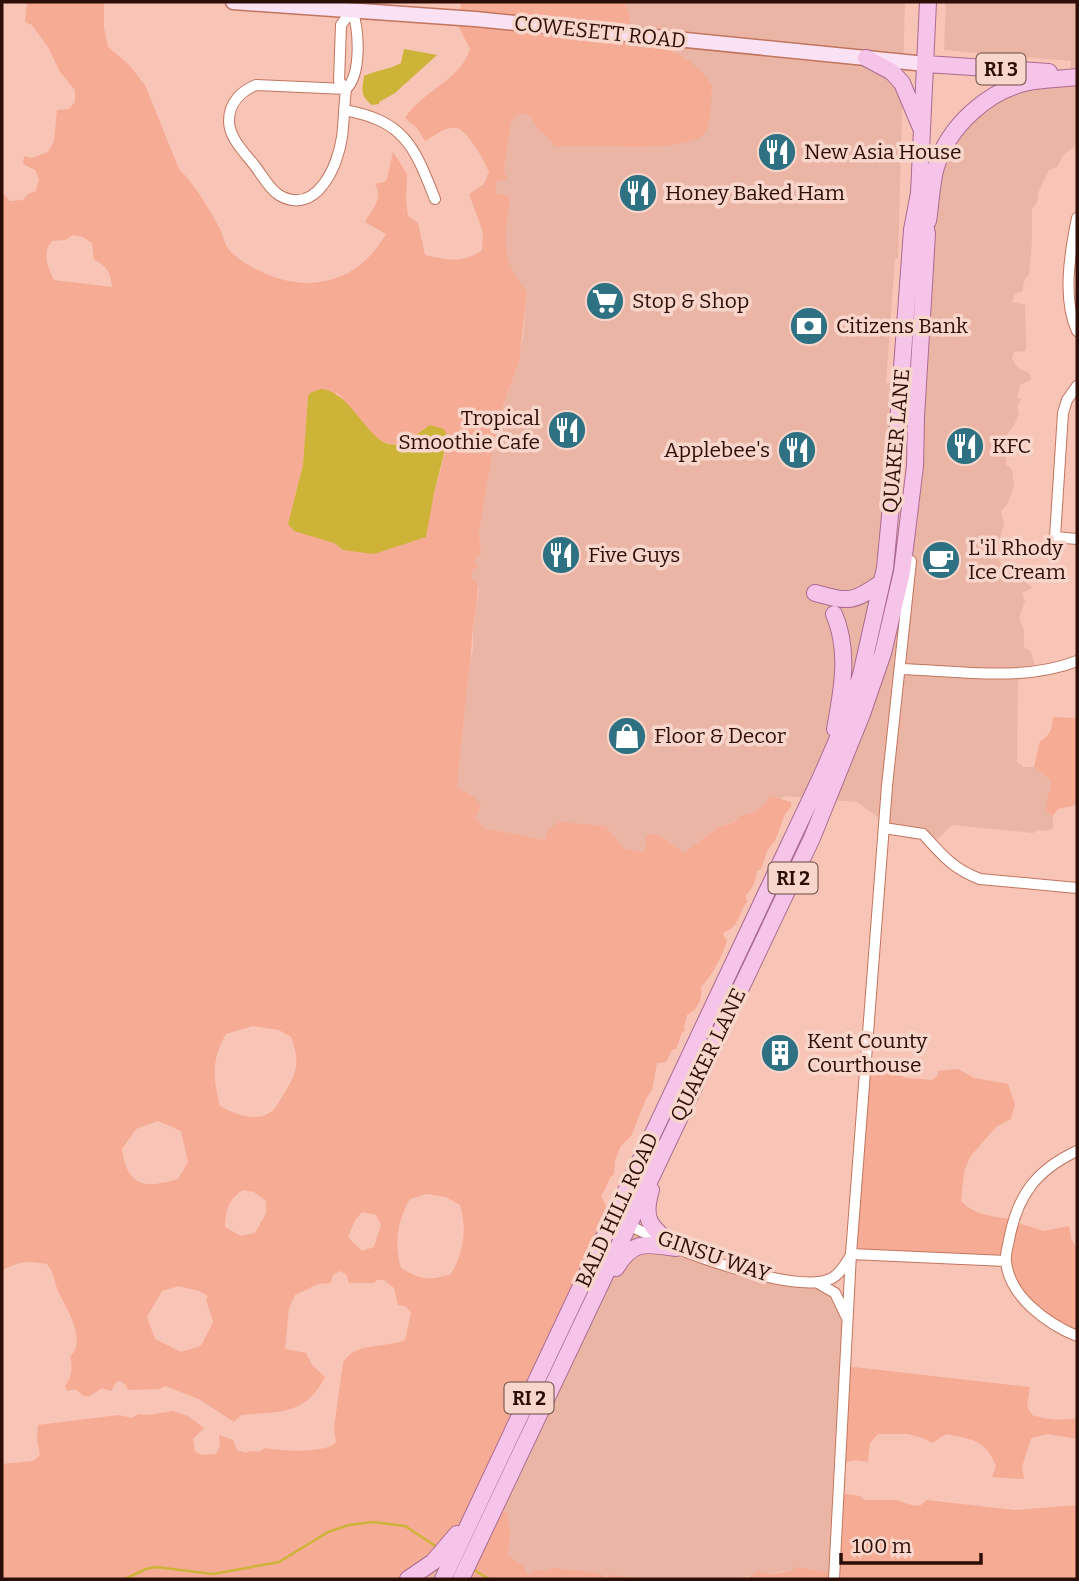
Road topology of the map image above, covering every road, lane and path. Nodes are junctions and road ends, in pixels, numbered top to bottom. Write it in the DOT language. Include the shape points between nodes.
graph roads {
  1 [pos="233,2"];
  2 [pos="928,2"];
  3 [pos="352,10"];
  4 [pos="866,58"];
  5 [pos="926,64"];
  6 [pos="1077,76"];
  7 [pos="346,89"];
  8 [pos="344,110"];
  9 [pos="922,130"];
  10 [pos="919,193"];
  11 [pos="435,199"];
  12 [pos="1077,218"];
  13 [pos="927,233"];
  14 [pos="1074,272"];
  15 [pos="1077,331"];
  16 [pos="1077,386"];
  17 [pos="895,464"];
  18 [pos="915,466"];
  19 [pos="910,515"];
  20 [pos="1077,539"];
  21 [pos="882,582"];
  22 [pos="815,593"];
  23 [pos="834,614"];
  24 [pos="868,646"];
  25 [pos="1077,661"];
  26 [pos="901,669"];
  27 [pos="829,761"];
  28 [pos="884,828"];
  29 [pos="1077,888"];
  30 [pos="665,1146"];
  31 [pos="1077,1151"];
  32 [pos="620,1220"];
  33 [pos="677,1248"];
  34 [pos="851,1254"];
  35 [pos="1006,1261"];
  36 [pos="818,1283"];
  37 [pos="848,1327"];
  38 [pos="1077,1336"];
  39 [pos="570,1345"];
  40 [pos="483,1493"];
  41 [pos="408,1579"];
  42 [pos="443,1579"];
  43 [pos="461,1579"];
  44 [pos="834,1579"];
  1 -- 3 [label="main road, COWESETT ROAD"];
  2 -- 5 [label="main road, QUAKER LANE / RI 2"];
  3 -- 4 [label="main road, COWESETT ROAD"];
  3 -- 7 [label="street" via="357,26 356,66 353,83"];
  3 -- 7 [label="street" via="341,25 339,81"];
  4 -- 5 [label="main road, COWESETT ROAD"];
  4 -- 9 [label="main road" via="902,83"];
  5 -- 6 [label="main road, RI 3"];
  5 -- 9 [label="main road, QUAKER LANE / RI 2"];
  6 -- 13 [label="main road" via="1013,86 971,112 937,165"];
  7 -- 8 [label="street"];
  7 -- 8 [label="street" via="256,85 233,104 229,124 231,135 276,193 300,199 317,192 329,178 342,139"];
  8 -- 11 [label="street" via="386,122 400,134 416,154"];
  9 -- 10 [label="main road, QUAKER LANE / RI 2"];
  10 -- 13 [label="main road, QUAKER LANE / RI 2"];
  10 -- 17 [label="main road, QUAKER LANE / RI 2" via="912,230"];
  12 -- 14 [label="street"];
  13 -- 18 [label="main road, QUAKER LANE / RI 2"];
  14 -- 15 [label="street" via="1069,307"];
  16 -- 20 [label="street" via="1063,413 1055,537"];
  17 -- 18 [label="main road"];
  17 -- 21 [label="main road, QUAKER LANE / RI 2"];
  18 -- 19 [label="main road, QUAKER LANE / RI 2"];
  19 -- 26 [label="street, QUAKER LANE"];
  19 -- 30 [label="main road, QUAKER LANE / RI 2" via="883,653 862,714 812,838"];
  21 -- 22 [label="main road" via="850,600"];
  21 -- 24 [label="main road, QUAKER LANE / RI 2"];
  23 -- 27 [label="main road" via="844,659"];
  24 -- 27 [label="main road, BALD HILL ROAD / RI 2"];
  25 -- 26 [label="street" via="1013,674"];
  26 -- 28 [label="street, QUAKER LANE"];
  27 -- 32 [label="main road, BALD HILL ROAD / RI 2"];
  28 -- 29 [label="street" via="923,834 949,863 980,879"];
  28 -- 34 [label="street, QUAKER LANE"];
  30 -- 32 [label="main road, QUAKER LANE / RI 2"];
  30 -- 33 [label="main road" via="647,1218"];
  31 -- 35 [label="street" via="1043,1173 1026,1191 1013,1221"];
  32 -- 33 [label="street, GINSU WAY"];
  32 -- 39 [label="main road, QUAKER LANE / RI 2"];
  32 -- 40 [label="main road, BALD HILL ROAD / RI 2"];
  33 -- 36 [label="street, GINSU WAY" via="758,1275"];
  33 -- 39 [label="main road" via="646,1245 625,1253"];
  34 -- 35 [label="street"];
  34 -- 36 [label="street" via="835,1276"];
  34 -- 37 [label="street, QUAKER LANE"];
  35 -- 38 [label="street" via="1012,1281 1031,1306"];
  36 -- 37 [label="street" via="840,1299"];
  37 -- 44 [label="street, QUAKER LANE"];
  39 -- 43 [label="main road, QUAKER LANE / RI 2"];
  40 -- 41 [label="main road" via="442,1551"];
  40 -- 42 [label="main road, BALD HILL ROAD / RI 2"];
}
